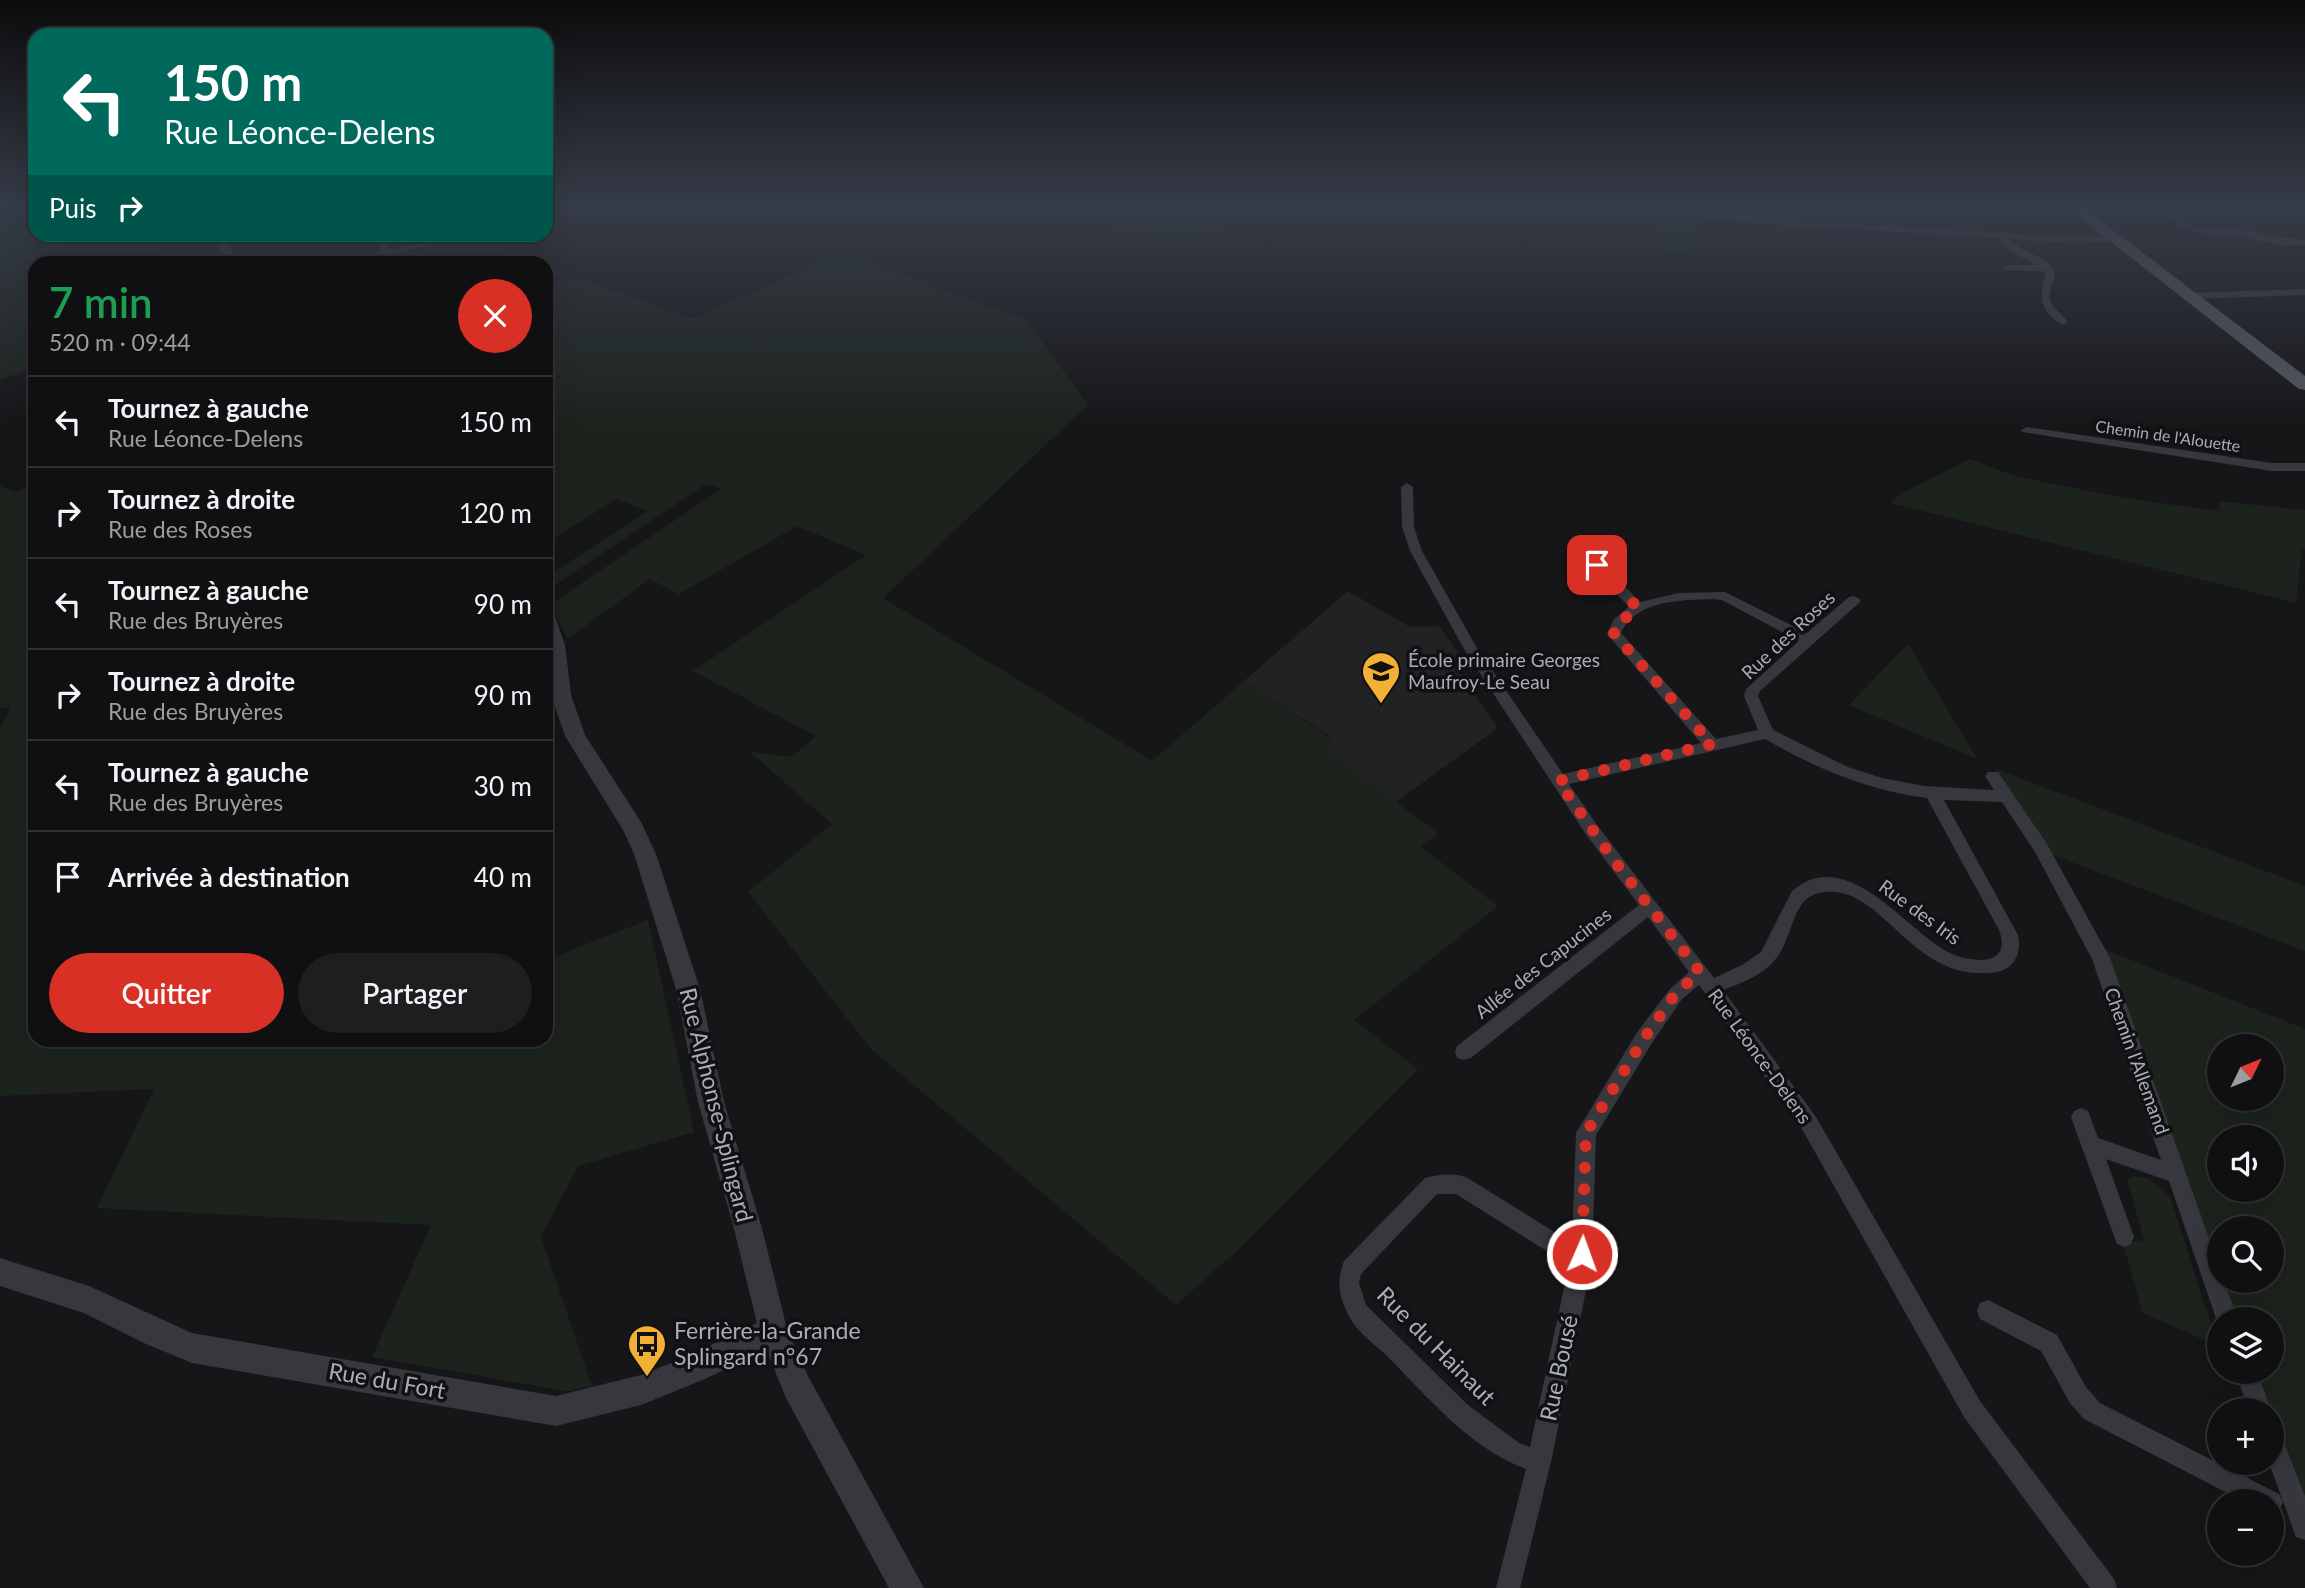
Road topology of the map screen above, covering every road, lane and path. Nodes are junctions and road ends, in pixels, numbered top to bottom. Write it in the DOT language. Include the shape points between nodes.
graph roads {
  1 [pos="2050,279"];
  2 [pos="2174,279"];
  3 [pos="2305,292"];
  4 [pos="2198,298"];
  5 [pos="2063,322"];
  6 [pos="2305,375"];
  7 [pos="2305,385"];
  8 [pos="2028,430"];
  9 [pos="2305,467"];
  10 [pos="1407,487"];
  11 [pos="1597,565"];
  12 [pos="1854,600"];
  13 [pos="1638,608"];
  14 [pos="553,636"];
  15 [pos="1809,640"];
  16 [pos="1767,733"];
  17 [pos="1712,744"];
  18 [pos="1993,776"];
  19 [pos="1558,781"];
  20 [pos="1932,792"];
  21 [pos="2005,796"];
  22 [pos="1649,906"];
  23 [pos="1706,980"];
  24 [pos="1464,1052"];
  25 [pos="2081,1117"];
  26 [pos="2092,1145"];
  27 [pos="2178,1175"];
  28 [pos="2124,1237"];
  29 [pos="1581,1261"];
  30 [pos="0,1272"];
  31 [pos="2223,1307"];
  32 [pos="1988,1311"];
  33 [pos="773,1331"];
  34 [pos="1539,1462"];
  35 [pos="2284,1473"];
  36 [pos="2245,1489"];
  37 [pos="2284,1510"];
  38 [pos="2302,1522"];
  39 [pos="907,1588"];
  40 [pos="1508,1588"];
  41 [pos="2105,1588"];
  1 -- 5 [label="street" via="2044,299"];
  2 -- 4 [label="main road"];
  3 -- 4 [label="street"];
  4 -- 6 [label="main road"];
  4 -- 7 [label="main road"];
  8 -- 9 [label="street, Chemin de l'Alouette" via="2272,467"];
  10 -- 19 [label="street, Rue Léonce-Delens" via="1408,527 1416,551 1471,649"];
  11 -- 13 [label="street"];
  12 -- 15 [label="street, Rue des Roses"];
  13 -- 15 [label="street" via="1652,601 1710,594 1725,597"];
  13 -- 17 [label="street" via="1615,626 1614,634"];
  14 -- 33 [label="street, Rue Alphonse-Splingard" via="561,695 575,736 645,854 688,989 711,1102"];
  15 -- 16 [label="street, Rue des Roses" via="1753,689 1751,695"];
  16 -- 17 [label="street"];
  16 -- 20 [label="street" via="1839,771 1884,785"];
  17 -- 19 [label="street"];
  18 -- 21 [label="street, Chemin l'Allemand"];
  19 -- 22 [label="street, Rue Léonce-Delens"];
  20 -- 21 [label="street"];
  20 -- 23 [label="street, Rue des Iris" via="2001,918 2011,942 2008,957 1998,965 1957,965 1938,956 1862,896 1844,888 1814,885 1797,896 1770,954 1760,964"];
  21 -- 27 [label="street, Chemin l'Allemand" via="2041,848 2101,958"];
  22 -- 23 [label="street, Rue Léonce-Delens"];
  22 -- 24 [label="street, Allée des Capucines"];
  23 -- 29 [label="street, Rue Bousé" via="1676,993 1586,1133"];
  23 -- 41 [label="street, Rue Léonce-Delens" via="1809,1123 1972,1409"];
  25 -- 26 [label="street"];
  26 -- 27 [label="street"];
  26 -- 28 [label="street"];
  27 -- 31 [label="street, Chemin l'Allemand"];
  29 -- 34 [label="street, Rue Bousé"];
  29 -- 34 [label="street, Rue du Hainaut" via="1460,1184 1432,1185 1352,1268 1348,1283 1359,1312 1460,1413 1512,1452"];
  30 -- 33 [label="street, Rue du Fort" via="89,1300 192,1348 556,1411 599,1404 666,1381"];
  32 -- 36 [label="street" via="2049,1343 2092,1411"];
  33 -- 39 [label="street, Rue Alphonse-Splingard" via="797,1387"];
  34 -- 40 [label="street, Rue Bousé"];
  35 -- 38 [label="street"];
  37 -- 38 [label="street"];
}
